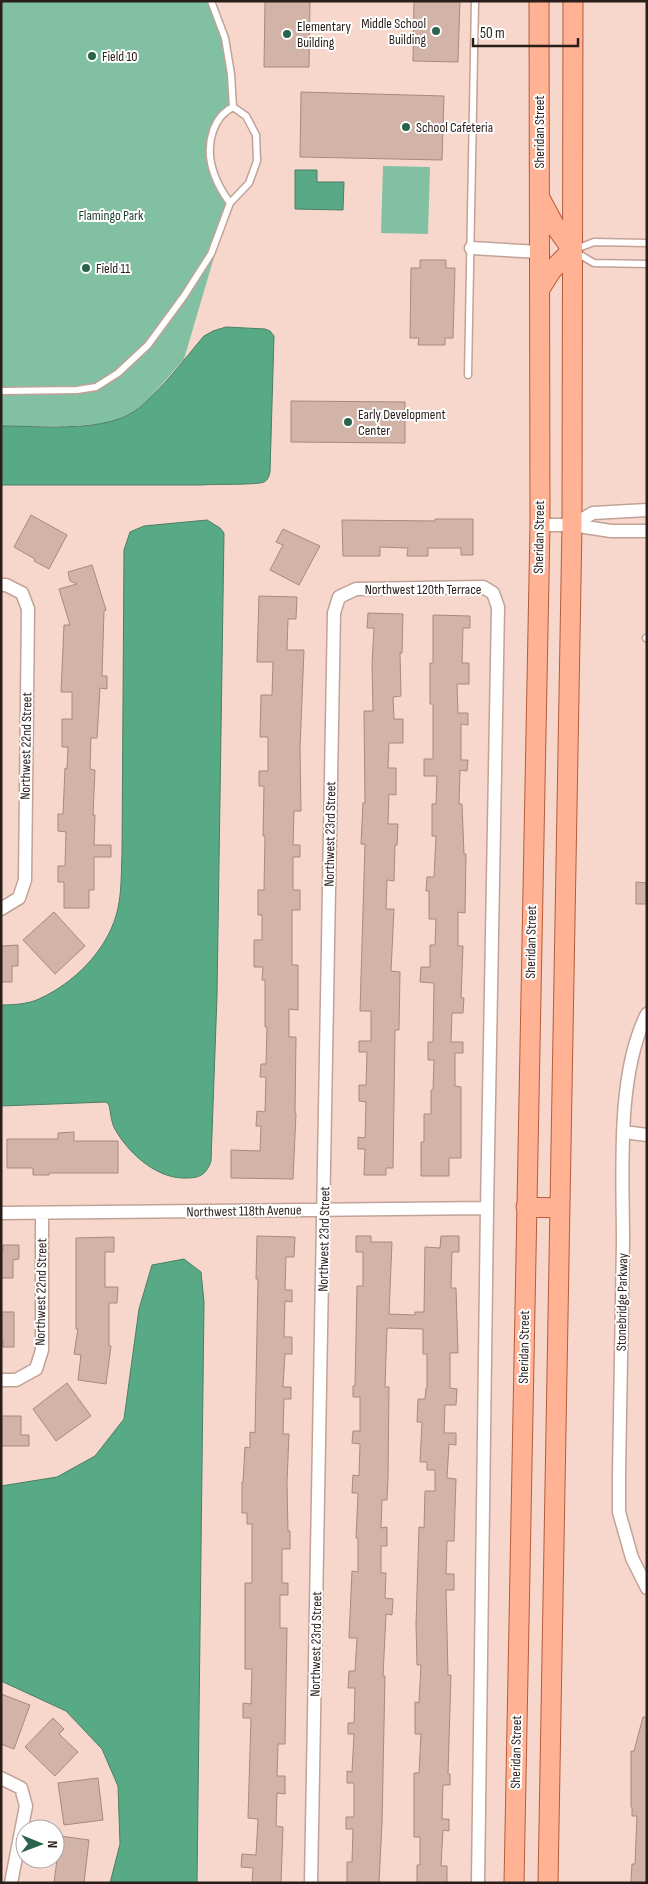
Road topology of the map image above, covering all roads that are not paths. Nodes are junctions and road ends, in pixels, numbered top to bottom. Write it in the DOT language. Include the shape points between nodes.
graph roads {
  1 [pos="211,1"];
  2 [pos="475,1"];
  3 [pos="539,1"];
  4 [pos="573,1"];
  5 [pos="232,108"];
  6 [pos="540,196"];
  7 [pos="230,203"];
  8 [pos="647,243"];
  9 [pos="471,248"];
  10 [pos="572,250"];
  11 [pos="540,252"];
  12 [pos="647,264"];
  13 [pos="540,289"];
  14 [pos="468,375"];
  15 [pos="1,390"];
  16 [pos="647,510"];
  17 [pos="540,525"];
  18 [pos="572,525"];
  19 [pos="647,531"];
  20 [pos="1,585"];
  21 [pos="339,597"];
  22 [pos="1,909"];
  23 [pos="647,1014"];
  24 [pos="624,1132"];
  25 [pos="647,1135"];
  26 [pos="526,1207"];
  27 [pos="487,1208"];
  28 [pos="560,1208"];
  29 [pos="324,1211"];
  30 [pos="42,1213"];
  31 [pos="1,1214"];
  32 [pos="1,1380"];
  33 [pos="647,1588"];
  34 [pos="1,1778"];
  35 [pos="10,1883"];
  36 [pos="311,1883"];
  37 [pos="478,1883"];
  38 [pos="514,1883"];
  39 [pos="548,1883"];
  1 -- 5 [label="lane" via="225,38"];
  2 -- 9 [label="lane"];
  3 -- 6 [label="main road, Sheridan Street"];
  4 -- 10 [label="main road"];
  5 -- 7 [label="lane" via="223,112 209,143 215,179"];
  5 -- 7 [label="lane" via="246,116 256,136 257,161 249,183"];
  6 -- 10 [label="main road"];
  6 -- 11 [label="main road, Sheridan Street"];
  7 -- 15 [label="lane" via="211,254 184,296 148,345 118,373 96,387 76,390"];
  8 -- 10 [label="lane" via="594,242"];
  9 -- 11 [label="street"];
  9 -- 14 [label="lane"];
  10 -- 12 [label="lane" via="594,263"];
  10 -- 13 [label="main road" via="552,270"];
  10 -- 18 [label="main road"];
  11 -- 13 [label="main road, Sheridan Street"];
  13 -- 17 [label="main road, Sheridan Street"];
  16 -- 18 [label="street" via="594,513"];
  17 -- 18 [label="street"];
  17 -- 26 [label="main road, Sheridan Street"];
  18 -- 19 [label="street" via="611,531"];
  18 -- 28 [label="main road"];
  20 -- 22 [label="street, Northwest 22nd Street" via="22,593 28,609 24,880 19,898"];
  21 -- 27 [label="street, Northwest 120th Terrace" via="356,589 483,587 493,593 498,606"];
  21 -- 29 [label="street, Northwest 23rd Street" via="334,613"];
  23 -- 24 [label="street, Stonebridge Parkway" via="638,1031 628,1074"];
  24 -- 25 [label="street"];
  24 -- 33 [label="street, Stonebridge Parkway" via="620,1512 632,1558"];
  26 -- 28 [label="main road"];
  26 -- 38 [label="main road, Sheridan Street"];
  27 -- 29 [label="street, Northwest 118th Avenue"];
  27 -- 37 [label="street"];
  28 -- 39 [label="main road"];
  29 -- 30 [label="street, Northwest 118th Avenue"];
  29 -- 36 [label="street, Northwest 23rd Street"];
  30 -- 31 [label="street, Northwest 118th Avenue"];
  30 -- 32 [label="street, Northwest 22nd Street" via="42,1350 36,1369 16,1380"];
  34 -- 35 [label="street" via="21,1788 26,1806"];
}
